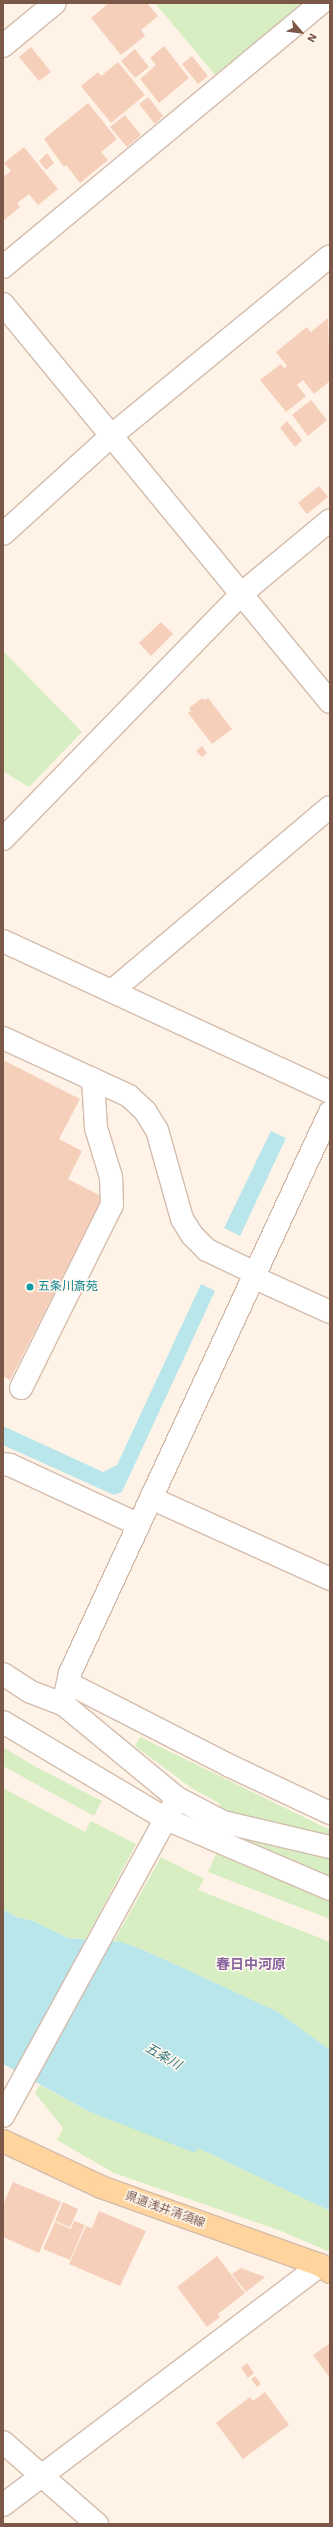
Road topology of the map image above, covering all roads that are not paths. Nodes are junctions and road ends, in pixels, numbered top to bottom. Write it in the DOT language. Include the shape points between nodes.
graph roads {
  1 [pos="55,3"];
  2 [pos="322,3"];
  3 [pos="3,46"];
  4 [pos="330,256"];
  5 [pos="3,267"];
  6 [pos="3,304"];
  7 [pos="111,436"];
  8 [pos="330,520"];
  9 [pos="3,534"];
  10 [pos="241,594"];
  11 [pos="330,702"];
  12 [pos="330,807"];
  13 [pos="3,839"];
  14 [pos="3,941"];
  15 [pos="112,992"];
  16 [pos="3,1038"];
  17 [pos="93,1079"];
  18 [pos="330,1092"];
  19 [pos="330,1112"];
  20 [pos="254,1275"];
  21 [pos="330,1312"];
  22 [pos="21,1388"];
  23 [pos="3,1464"];
  24 [pos="151,1498"];
  25 [pos="139,1525"];
  26 [pos="330,1579"];
  27 [pos="3,1674"];
  28 [pos="68,1682"];
  29 [pos="63,1704"];
  30 [pos="3,1722"];
  31 [pos="177,1798"];
  32 [pos="330,1813"];
  33 [pos="162,1826"];
  34 [pos="330,1847"];
  35 [pos="330,1889"];
  36 [pos="4,2114"];
  37 [pos="3,2141"];
  38 [pos="325,2269"];
  39 [pos="3,2442"];
  40 [pos="42,2476"];
  41 [pos="3,2505"];
  42 [pos="97,2524"];
  1 -- 3 [label="street"];
  2 -- 5 [label="street"];
  4 -- 7 [label="street"];
  6 -- 7 [label="street"];
  7 -- 9 [label="street"];
  7 -- 10 [label="street"];
  8 -- 10 [label="street"];
  10 -- 11 [label="street"];
  10 -- 13 [label="street"];
  12 -- 15 [label="street"];
  14 -- 15 [label="street"];
  15 -- 18 [label="street"];
  16 -- 17 [label="street"];
  17 -- 20 [label="street" via="129,1096 145,1111 157,1130 182,1219 192,1236 207,1250"];
  17 -- 22 [label="street" via="96,1128 111,1176 112,1205"];
  19 -- 20 [label="street"];
  20 -- 21 [label="street"];
  20 -- 24 [label="street"];
  23 -- 25 [label="street"];
  24 -- 25 [label="street"];
  24 -- 26 [label="street"];
  25 -- 28 [label="street"];
  27 -- 29 [label="street" via="31,1692"];
  28 -- 29 [label="street"];
  28 -- 32 [label="street" via="228,1765"];
  29 -- 31 [label="street"];
  30 -- 33 [label="street"];
  31 -- 33 [label="street"];
  31 -- 34 [label="street" via="223,1822"];
  33 -- 35 [label="street"];
  33 -- 36 [label="street"];
  37 -- 38 [label="main road, 県道浅井清須線" via="101,2187"];
  38 -- 40 [label="street"];
  39 -- 40 [label="street"];
  40 -- 41 [label="street"];
  40 -- 42 [label="street"];
}
